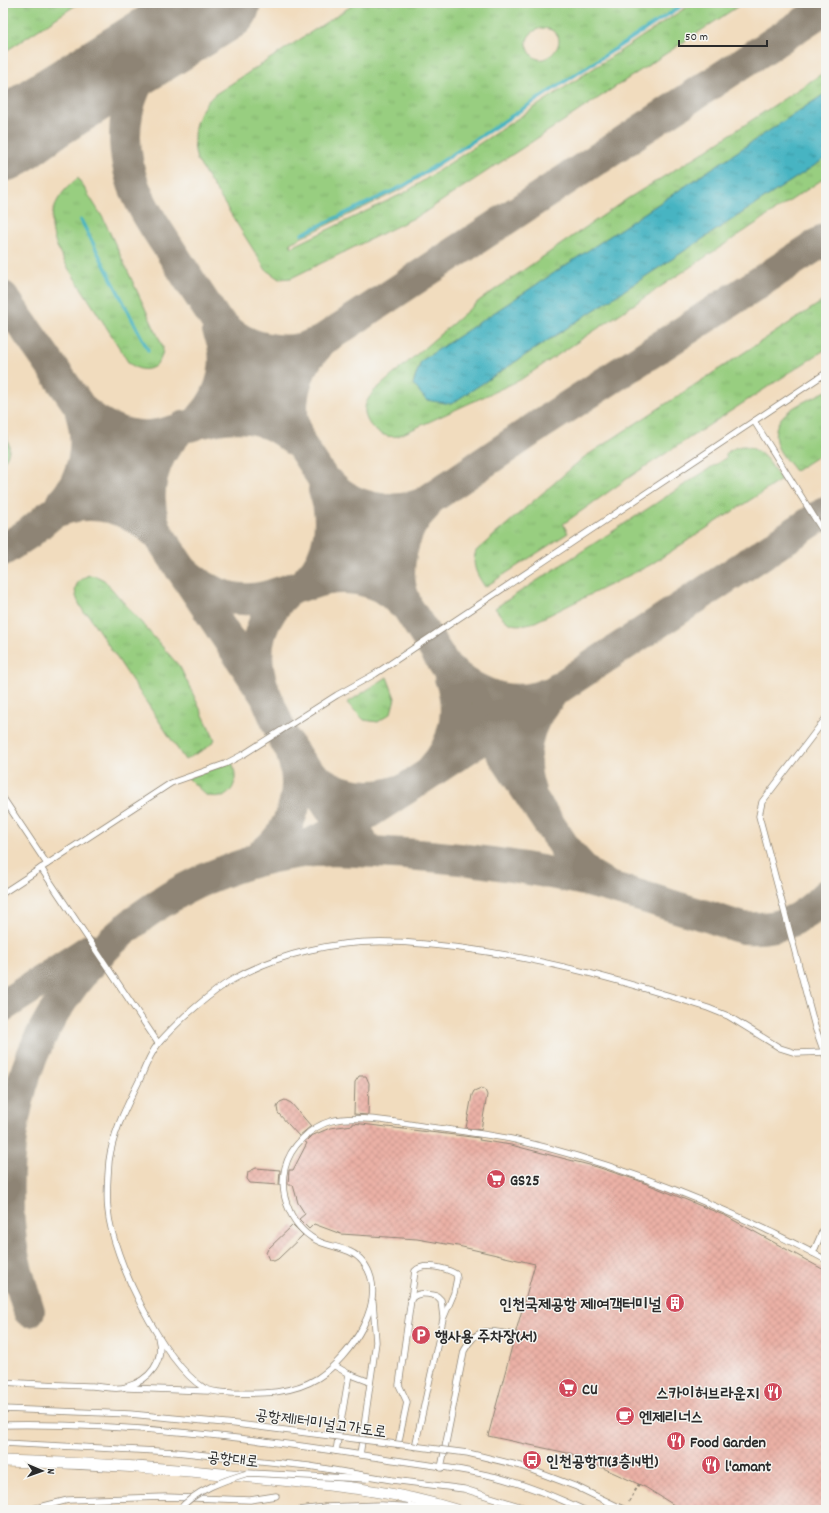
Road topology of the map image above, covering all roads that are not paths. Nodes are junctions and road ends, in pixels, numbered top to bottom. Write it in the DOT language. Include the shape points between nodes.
graph roads {
  1 [pos="826,373"];
  2 [pos="754,422"];
  3 [pos="826,536"];
  4 [pos="826,718"];
  5 [pos="3,798"];
  6 [pos="47,864"];
  7 [pos="41,868"];
  8 [pos="3,893"];
  9 [pos="158,1043"];
  10 [pos="825,1053"];
  11 [pos="826,1223"];
  12 [pos="813,1253"];
  13 [pos="826,1260"];
  14 [pos="372,1296"];
  15 [pos="411,1299"];
  16 [pos="444,1319"];
  17 [pos="156,1328"];
  18 [pos="515,1335"];
  19 [pos="334,1366"];
  20 [pos="350,1374"];
  21 [pos="3,1382"];
  22 [pos="370,1382"];
  23 [pos="124,1388"];
  24 [pos="209,1391"];
  25 [pos="3,1409"];
  26 [pos="3,1425"];
  27 [pos="3,1443"];
  28 [pos="398,1446"];
  29 [pos="414,1448"];
  30 [pos="336,1451"];
  31 [pos="360,1455"];
  32 [pos="3,1461"];
  33 [pos="441,1468"];
  34 [pos="392,1480"];
  35 [pos="276,1496"];
  36 [pos="3,1509"];
  37 [pos="454,1509"];
  38 [pos="11,1510"];
  39 [pos="28,1510"];
  40 [pos="179,1510"];
  41 [pos="299,1510"];
  42 [pos="532,1510"];
  43 [pos="584,1510"];
  44 [pos="625,1510"];
  1 -- 2 [label="lane"];
  2 -- 3 [label="lane"];
  2 -- 6 [label="lane" via="375,674 244,754 225,764 170,783"];
  4 -- 10 [label="lane" via="762,802 759,816 815,1027"];
  5 -- 6 [label="lane"];
  6 -- 7 [label="lane"];
  7 -- 8 [label="lane"];
  7 -- 9 [label="lane"];
  9 -- 10 [label="lane" via="201,1002 236,978 290,955 348,944 390,941 501,953 575,969 708,1008 728,1016 780,1048 796,1053"];
  9 -- 17 [label="lane" via="114,1134 109,1164 107,1209 123,1268"];
  11 -- 12 [label="lane"];
  12 -- 13 [label="lane"];
  12 -- 14 [label="lane" via="716,1206 612,1166 513,1140 397,1122 350,1119 331,1121 316,1128 291,1152 285,1165 284,1198 292,1218 311,1237 355,1254 364,1264 371,1277"];
  14 -- 19 [label="lane" via="368,1314 358,1336 344,1357"];
  14 -- 22 [label="lane" via="376,1342"];
  15 -- 16 [label="lane" via="421,1294 440,1297"];
  15 -- 16 [label="lane" via="415,1271 419,1267 452,1271 457,1278"];
  15 -- 28 [label="lane" via="399,1388 407,1405"];
  16 -- 29 [label="lane"];
  17 -- 23 [label="lane" via="160,1343 159,1358 153,1370 143,1380"];
  17 -- 24 [label="lane" via="178,1364"];
  18 -- 33 [label="lane" via="490,1331 479,1332 470,1339 464,1351"];
  19 -- 20 [label="lane"];
  19 -- 24 [label="lane" via="313,1381 266,1395"];
  20 -- 22 [label="lane"];
  20 -- 30 [label="lane"];
  21 -- 23 [label="lane"];
  22 -- 31 [label="lane"];
  23 -- 24 [label="lane"];
  25 -- 28 [label="lane, 공항제1터미널고가도로, bridge" via="138,1414 287,1429"];
  26 -- 30 [label="lane" via="139,1429 236,1437"];
  27 -- 34 [label="lane, bridge" via="176,1452 309,1466"];
  28 -- 29 [label="lane, 공항제1터미널고가도로, bridge"];
  29 -- 44 [label="lane, 공항제1터미널고가도로, bridge" via="468,1453 521,1466 577,1487"];
  30 -- 31 [label="lane"];
  31 -- 33 [label="lane"];
  32 -- 37 [label="street, 공항대로" via="74,1462 307,1482 401,1496"];
  33 -- 43 [label="lane" via="496,1477 550,1494"];
  34 -- 40 [label="lane, bridge" via="248,1474 211,1487"];
  34 -- 42 [label="lane, bridge" via="464,1489"];
  35 -- 39 [label="lane" via="262,1500 166,1497 68,1500"];
  36 -- 38 [label="lane"];
  37 -- 41 [label="lane, bridge" via="381,1505"];
}
